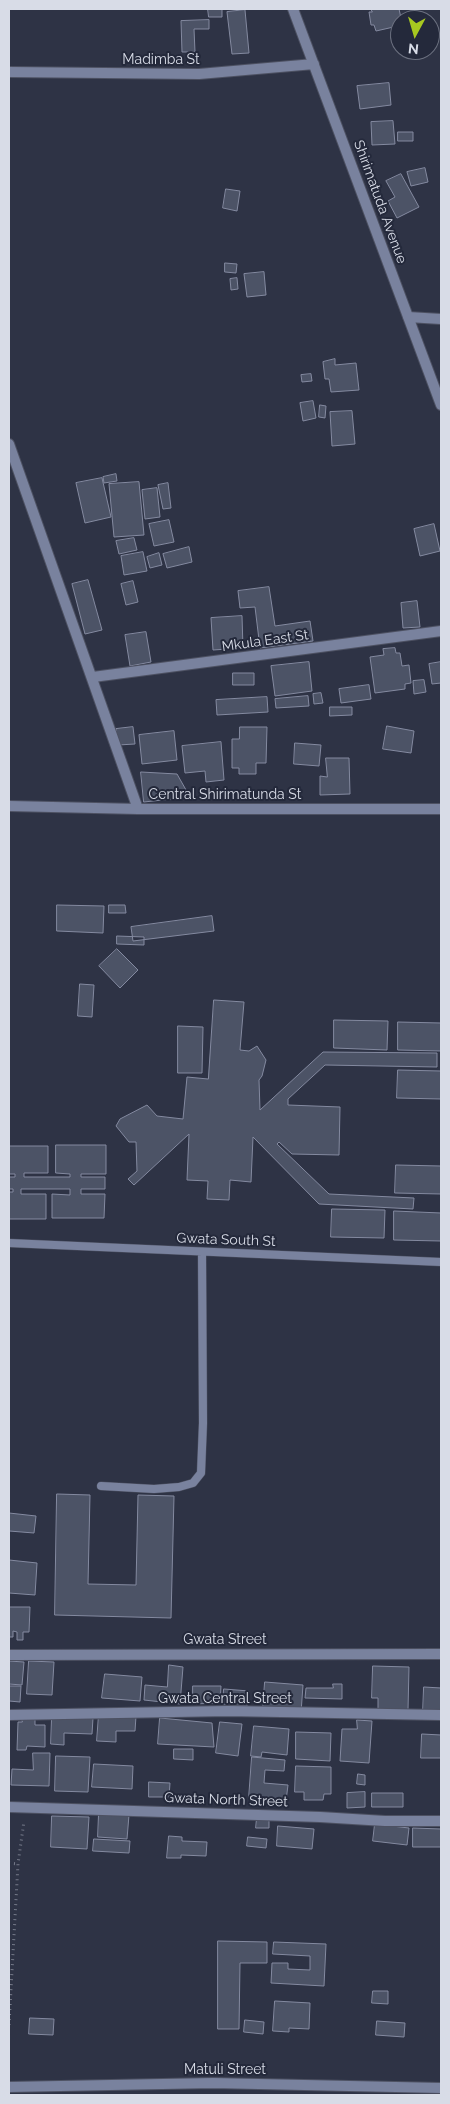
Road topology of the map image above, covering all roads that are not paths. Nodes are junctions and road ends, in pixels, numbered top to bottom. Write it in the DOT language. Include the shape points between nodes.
graph roads {
  1 [pos="293,9"];
  2 [pos="314,64"];
  3 [pos="9,72"];
  4 [pos="408,317"];
  5 [pos="441,319"];
  6 [pos="441,405"];
  7 [pos="9,444"];
  8 [pos="441,631"];
  9 [pos="93,677"];
  10 [pos="9,806"];
  11 [pos="138,809"];
  12 [pos="441,809"];
  13 [pos="9,1243"];
  14 [pos="202,1252"];
  15 [pos="441,1262"];
  16 [pos="101,1486"];
  17 [pos="441,1654"];
  18 [pos="9,1655"];
  19 [pos="9,1714"];
  20 [pos="441,1715"];
  21 [pos="9,1807"];
  22 [pos="441,1821"];
  23 [pos="9,2088"];
  24 [pos="441,2088"];
  1 -- 2 [label="street, Shirimatuda Avenue"];
  2 -- 3 [label="street, Madimba St" via="198,74"];
  2 -- 4 [label="street, Shirimatuda Avenue"];
  4 -- 5 [label="street"];
  4 -- 6 [label="street, Shirimatuda Avenue"];
  7 -- 9 [label="street"];
  8 -- 9 [label="street, Mkula East St"];
  9 -- 11 [label="street"];
  10 -- 11 [label="street, Central Shirimatunda St"];
  11 -- 12 [label="street, Central Shirimatunda St"];
  13 -- 14 [label="lane, Gwata South St"];
  14 -- 15 [label="lane, Gwata South St"];
  14 -- 16 [label="lane" via="201,1473 193,1482 179,1487"];
  17 -- 18 [label="street, Gwata Street"];
  19 -- 20 [label="street, Gwata Central Street" via="228,1711"];
  21 -- 22 [label="street, Gwata North Street"];
  23 -- 24 [label="street, Matuli Street" via="213,2083"];
}
